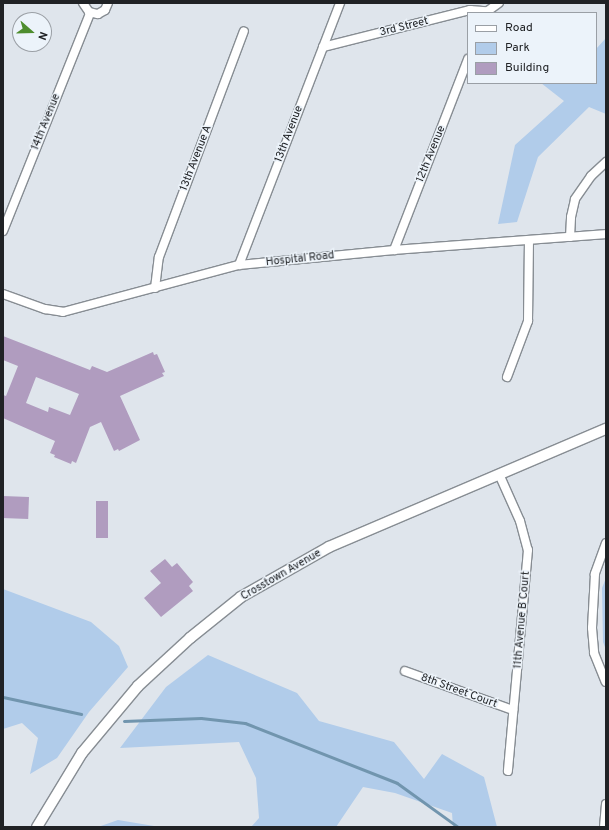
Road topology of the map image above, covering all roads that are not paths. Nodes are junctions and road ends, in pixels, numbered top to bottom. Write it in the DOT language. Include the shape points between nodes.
graph roads {
  1 [pos="83,3"];
  2 [pos="108,3"];
  3 [pos="340,3"];
  4 [pos="499,3"];
  5 [pos="486,12"];
  6 [pos="90,13"];
  7 [pos="244,31"];
  8 [pos="323,47"];
  9 [pos="467,62"];
  10 [pos="606,162"];
  11 [pos="3,231"];
  12 [pos="606,234"];
  13 [pos="570,237"];
  14 [pos="528,240"];
  15 [pos="394,250"];
  16 [pos="239,265"];
  17 [pos="155,288"];
  18 [pos="3,294"];
  19 [pos="507,377"];
  20 [pos="606,429"];
  21 [pos="499,474"];
  22 [pos="606,543"];
  23 [pos="405,671"];
  24 [pos="606,682"];
  25 [pos="513,710"];
  26 [pos="508,771"];
  27 [pos="606,804"];
  28 [pos="37,827"];
  29 [pos="604,827"];
  1 -- 6 [label="street"];
  2 -- 6 [label="street" via="102,12"];
  3 -- 8 [label="street, 13th Avenue"];
  4 -- 5 [label="street"];
  5 -- 8 [label="street, 3rd Street" via="470,10"];
  6 -- 11 [label="street, 14th Avenue"];
  7 -- 17 [label="street, 13th Avenue A" via="159,258"];
  8 -- 16 [label="street, 13th Avenue"];
  9 -- 15 [label="street, 12th Avenue"];
  10 -- 13 [label="street" via="591,176 575,199 570,217"];
  12 -- 13 [label="street, Hospital Road"];
  13 -- 14 [label="street, Hospital Road"];
  14 -- 15 [label="street, Hospital Road"];
  14 -- 19 [label="street" via="528,321"];
  15 -- 16 [label="street, Hospital Road"];
  16 -- 17 [label="street, Hospital Road"];
  17 -- 18 [label="street, Hospital Road" via="63,312 45,309"];
  20 -- 21 [label="street, Crosstown Avenue"];
  21 -- 25 [label="street, 11th Avenue B Court" via="520,521 528,550"];
  21 -- 28 [label="street, Crosstown Avenue" via="329,548 229,607 156,667 124,701 82,753"];
  22 -- 24 [label="street" via="595,574 592,628 594,653"];
  23 -- 25 [label="street, 8th Street Court"];
  25 -- 26 [label="street, 11th Avenue B Court"];
  27 -- 29 [label="street"];
}
